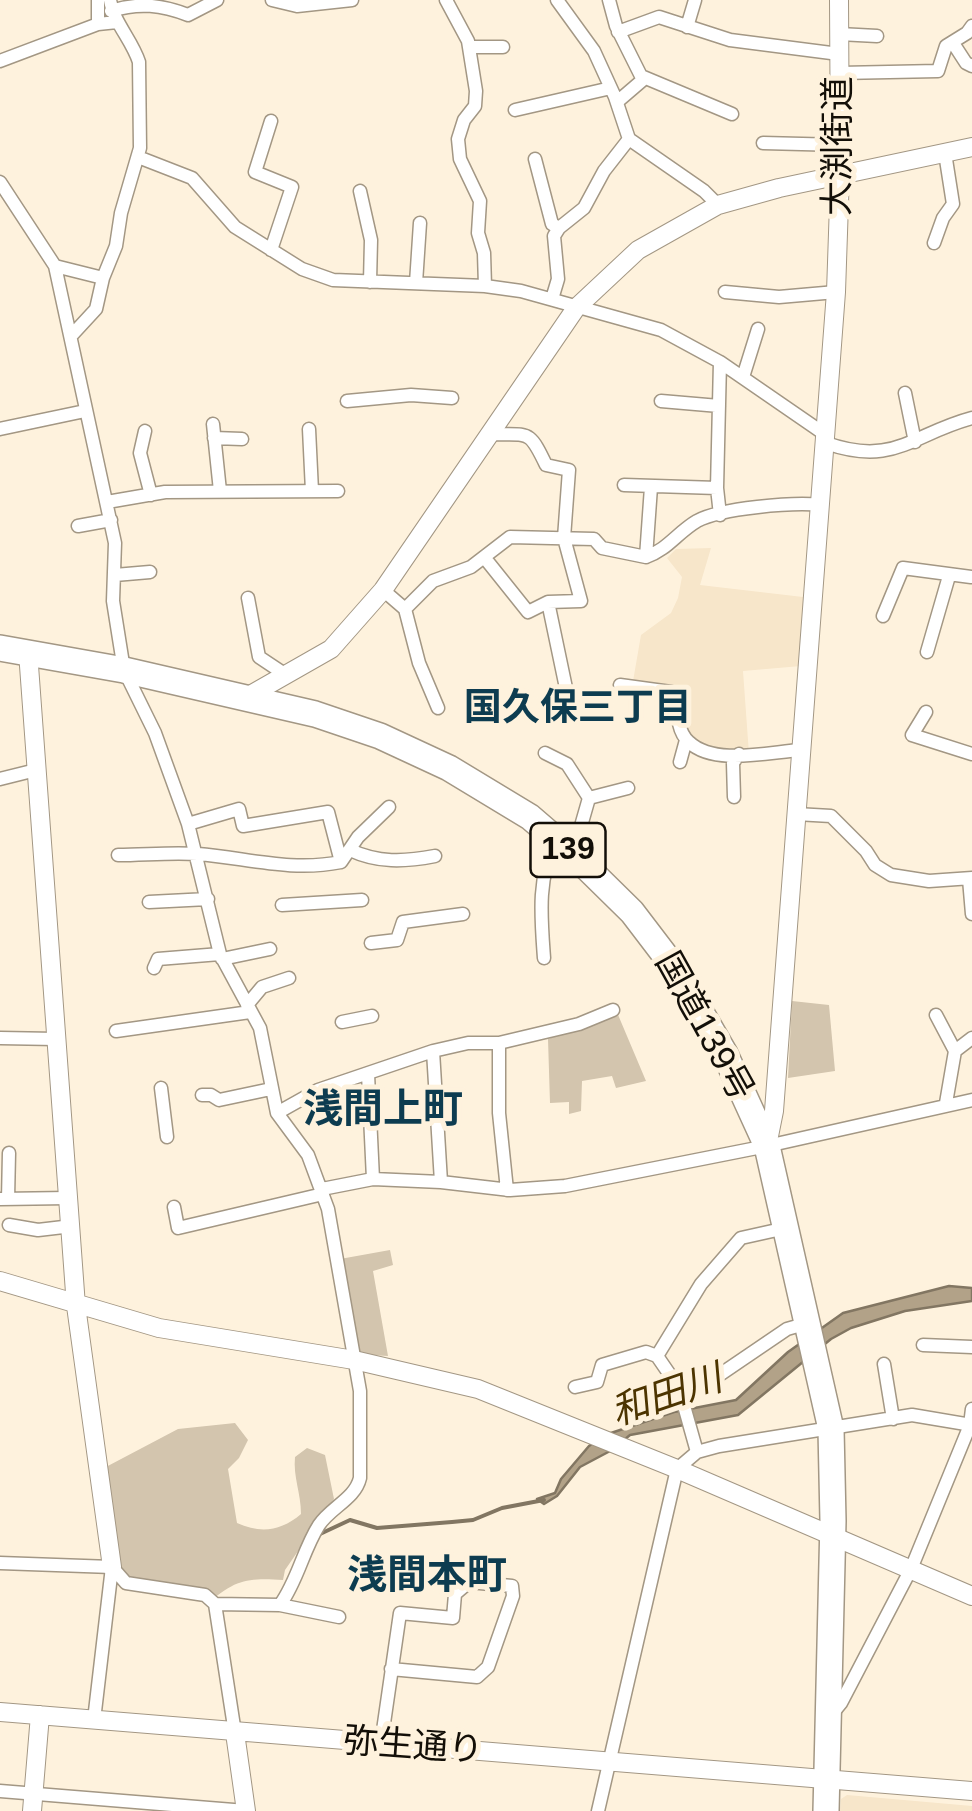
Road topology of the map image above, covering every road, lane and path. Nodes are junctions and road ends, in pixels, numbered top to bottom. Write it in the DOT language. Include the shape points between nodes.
graph roads {
  1 [pos="98,0"];
  2 [pos="217,0"];
  3 [pos="272,0"];
  4 [pos="352,0"];
  5 [pos="446,0"];
  6 [pos="557,0"];
  7 [pos="695,0"];
  8 [pos="839,0"];
  9 [pos="613,1"];
  10 [pos="336,2"];
  11 [pos="112,7"];
  12 [pos="98,24"];
  13 [pos="972,26"];
  14 [pos="687,27"];
  15 [pos="618,32"];
  16 [pos="839,34"];
  17 [pos="877,36"];
  18 [pos="953,43"];
  19 [pos="469,47"];
  20 [pos="503,47"];
  21 [pos="0,61"];
  22 [pos="839,64"];
  23 [pos="972,66"];
  24 [pos="645,78"];
  25 [pos="614,95"];
  26 [pos="514,110"];
  27 [pos="732,114"];
  28 [pos="271,121"];
  29 [pos="629,140"];
  30 [pos="763,144"];
  31 [pos="840,144"];
  32 [pos="972,147"];
  33 [pos="945,153"];
  34 [pos="138,157"];
  35 [pos="535,158"];
  36 [pos="840,174"];
  37 [pos="0,182"];
  38 [pos="360,191"];
  39 [pos="718,205"];
  40 [pos="420,223"];
  41 [pos="559,228"];
  42 [pos="934,243"];
  43 [pos="271,250"];
  44 [pos="55,266"];
  45 [pos="103,278"];
  46 [pos="370,282"];
  47 [pos="416,284"];
  48 [pos="485,286"];
  49 [pos="724,292"];
  50 [pos="836,292"];
  51 [pos="552,299"];
  52 [pos="576,308"];
  53 [pos="758,329"];
  54 [pos="72,334"];
  55 [pos="720,362"];
  56 [pos="742,377"];
  57 [pos="905,392"];
  58 [pos="452,398"];
  59 [pos="348,401"];
  60 [pos="661,401"];
  61 [pos="719,406"];
  62 [pos="85,411"];
  63 [pos="972,418"];
  64 [pos="0,428"];
  65 [pos="309,429"];
  66 [pos="145,430"];
  67 [pos="489,434"];
  68 [pos="242,439"];
  69 [pos="826,439"];
  70 [pos="915,442"];
  71 [pos="624,485"];
  72 [pos="651,488"];
  73 [pos="717,488"];
  74 [pos="220,491"];
  75 [pos="312,491"];
  76 [pos="338,491"];
  77 [pos="151,495"];
  78 [pos="107,502"];
  79 [pos="820,505"];
  80 [pos="720,515"];
  81 [pos="111,520"];
  82 [pos="78,526"];
  83 [pos="564,538"];
  84 [pos="484,557"];
  85 [pos="646,557"];
  86 [pos="150,572"];
  87 [pos="115,575"];
  88 [pos="950,576"];
  89 [pos="972,577"];
  90 [pos="383,590"];
  91 [pos="248,598"];
  92 [pos="548,602"];
  93 [pos="405,609"];
  94 [pos="883,616"];
  95 [pos="0,646"];
  96 [pos="28,652"];
  97 [pos="927,652"];
  98 [pos="124,670"];
  99 [pos="286,675"];
  100 [pos="620,685"];
  101 [pos="566,688"];
  102 [pos="246,698"];
  103 [pos="438,708"];
  104 [pos="926,712"];
  105 [pos="686,740"];
  106 [pos="800,750"];
  107 [pos="545,753"];
  108 [pos="740,754"];
  109 [pos="972,754"];
  110 [pos="680,762"];
  111 [pos="36,770"];
  112 [pos="0,779"];
  113 [pos="628,788"];
  114 [pos="734,796"];
  115 [pos="590,798"];
  116 [pos="389,807"];
  117 [pos="796,814"];
  118 [pos="188,824"];
  119 [pos="565,847"];
  120 [pos="350,850"];
  121 [pos="197,854"];
  122 [pos="118,855"];
  123 [pos="435,856"];
  124 [pos="341,862"];
  125 [pos="971,879"];
  126 [pos="208,900"];
  127 [pos="362,900"];
  128 [pos="150,902"];
  129 [pos="282,905"];
  130 [pos="462,914"];
  131 [pos="972,914"];
  132 [pos="371,943"];
  133 [pos="270,949"];
  134 [pos="221,957"];
  135 [pos="544,958"];
  136 [pos="154,968"];
  137 [pos="289,978"];
  138 [pos="249,1009"];
  139 [pos="613,1010"];
  140 [pos="372,1016"];
  141 [pos="936,1016"];
  142 [pos="342,1022"];
  143 [pos="116,1031"];
  144 [pos="0,1038"];
  145 [pos="972,1038"];
  146 [pos="56,1039"];
  147 [pos="499,1043"];
  148 [pos="955,1050"];
  149 [pos="433,1051"];
  150 [pos="368,1074"];
  151 [pos="161,1088"];
  152 [pos="271,1089"];
  153 [pos="202,1095"];
  154 [pos="972,1100"];
  155 [pos="946,1104"];
  156 [pos="277,1113"];
  157 [pos="167,1138"];
  158 [pos="767,1146"];
  159 [pos="9,1153"];
  160 [pos="373,1179"];
  161 [pos="441,1182"];
  162 [pos="506,1190"];
  163 [pos="323,1192"];
  164 [pos="68,1198"];
  165 [pos="4,1199"];
  166 [pos="174,1207"];
  167 [pos="8,1225"];
  168 [pos="72,1226"];
  169 [pos="786,1228"];
  170 [pos="0,1282"];
  171 [pos="76,1306"];
  172 [pos="809,1328"];
  173 [pos="923,1345"];
  174 [pos="972,1347"];
  175 [pos="657,1356"];
  176 [pos="354,1360"];
  177 [pos="884,1364"];
  178 [pos="576,1387"];
  179 [pos="678,1388"];
  180 [pos="645,1399"];
  181 [pos="972,1408"];
  182 [pos="893,1419"];
  183 [pos="971,1425"];
  184 [pos="831,1429"];
  185 [pos="697,1452"];
  186 [pos="676,1469"];
  187 [pos="833,1536"];
  188 [pos="0,1563"];
  189 [pos="112,1568"];
  190 [pos="911,1569"];
  191 [pos="972,1596"];
  192 [pos="215,1604"];
  193 [pos="280,1605"];
  194 [pos="339,1617"];
  195 [pos="391,1669"];
  196 [pos="0,1712"];
  197 [pos="40,1715"];
  198 [pos="828,1718"];
  199 [pos="94,1720"];
  200 [pos="234,1733"];
  201 [pos="380,1744"];
  202 [pos="609,1762"];
  203 [pos="827,1779"];
  204 [pos="0,1791"];
  205 [pos="972,1791"];
  206 [pos="33,1802"];
  207 [pos="246,1811"];
  208 [pos="598,1811"];
  209 [pos="826,1811"];
  1 -- 12 [label="street"];
  2 -- 11 [label="street" via="188,16 150,5"];
  3 -- 10 [label="street" via="285,6"];
  4 -- 10 [label="street"];
  5 -- 19 [label="street"];
  6 -- 25 [label="street" via="594,51"];
  7 -- 14 [label="street"];
  8 -- 16 [label="street, 大渕街道"];
  9 -- 15 [label="street"];
  11 -- 12 [label="street"];
  11 -- 34 [label="street" via="138,62"];
  12 -- 21 [label="street"];
  13 -- 18 [label="street"];
  14 -- 15 [label="street" via="659,17"];
  14 -- 22 [label="street"];
  15 -- 24 [label="street"];
  16 -- 17 [label="street"];
  16 -- 22 [label="street, 大渕街道"];
  18 -- 22 [label="street" via="938,71"];
  18 -- 23 [label="street"];
  19 -- 20 [label="street"];
  19 -- 48 [label="street" via="475,106 458,139 480,201"];
  22 -- 31 [label="street, 大渕街道"];
  24 -- 25 [label="street"];
  24 -- 27 [label="street"];
  25 -- 26 [label="street"];
  25 -- 29 [label="street"];
  28 -- 43 [label="street" via="255,172 292,187"];
  29 -- 39 [label="street"];
  29 -- 41 [label="street" via="584,208"];
  30 -- 31 [label="street"];
  31 -- 36 [label="street, 大渕街道"];
  32 -- 33 [label="street"];
  33 -- 36 [label="street"];
  33 -- 42 [label="street" via="953,204"];
  34 -- 43 [label="street" via="192,178 235,226"];
  34 -- 45 [label="street"];
  35 -- 41 [label="street" via="552,224"];
  36 -- 39 [label="street"];
  36 -- 50 [label="street, 大渕街道"];
  37 -- 44 [label="street"];
  38 -- 46 [label="street" via="371,240"];
  39 -- 52 [label="street" via="638,250"];
  40 -- 47 [label="street"];
  41 -- 51 [label="street"];
  43 -- 46 [label="street" via="322,277"];
  44 -- 45 [label="street"];
  44 -- 54 [label="street"];
  45 -- 54 [label="street" via="96,308"];
  46 -- 47 [label="street"];
  47 -- 48 [label="street"];
  48 -- 51 [label="street"];
  49 -- 50 [label="street"];
  50 -- 69 [label="street, 大渕街道"];
  51 -- 52 [label="street"];
  52 -- 55 [label="street" via="661,330"];
  52 -- 67 [label="street"];
  53 -- 56 [label="street"];
  54 -- 62 [label="street"];
  55 -- 56 [label="street"];
  55 -- 61 [label="street"];
  56 -- 69 [label="street"];
  57 -- 70 [label="street"];
  58 -- 59 [label="street"];
  60 -- 61 [label="street"];
  61 -- 73 [label="street"];
  62 -- 64 [label="street"];
  62 -- 78 [label="street"];
  63 -- 70 [label="street"];
  65 -- 75 [label="street"];
  66 -- 77 [label="street" via="140,453"];
  67 -- 83 [label="street" via="528,436 546,465 569,470"];
  67 -- 90 [label="street"];
  68 -- 74 [label="street" via="214,431"];
  69 -- 70 [label="street" via="874,453"];
  69 -- 79 [label="street, 大渕街道"];
  71 -- 72 [label="street"];
  72 -- 73 [label="street"];
  72 -- 85 [label="street"];
  73 -- 80 [label="street"];
  74 -- 75 [label="street"];
  74 -- 77 [label="street"];
  75 -- 76 [label="street"];
  77 -- 78 [label="street"];
  78 -- 81 [label="street"];
  79 -- 80 [label="street"];
  79 -- 106 [label="street, 大渕街道"];
  80 -- 85 [label="street" via="698,520"];
  81 -- 82 [label="street"];
  81 -- 87 [label="street"];
  83 -- 84 [label="street" via="510,538"];
  83 -- 85 [label="street" via="594,539 602,548"];
  83 -- 92 [label="street" via="581,601"];
  84 -- 92 [label="street" via="528,612"];
  84 -- 93 [label="street" via="433,581"];
  86 -- 87 [label="street"];
  87 -- 98 [label="street"];
  88 -- 89 [label="street"];
  88 -- 94 [label="street" via="903,568"];
  88 -- 97 [label="street"];
  90 -- 93 [label="street"];
  90 -- 99 [label="street" via="331,650"];
  91 -- 99 [label="street" via="260,657"];
  92 -- 101 [label="street"];
  93 -- 103 [label="street"];
  95 -- 96 [label="highway, 国道139号 / 139"];
  96 -- 98 [label="highway, 国道139号 / 139"];
  96 -- 111 [label="street"];
  98 -- 102 [label="highway, 国道139号 / 139"];
  98 -- 118 [label="street"];
  99 -- 102 [label="street"];
  100 -- 105 [label="street" via="676,696"];
  102 -- 119 [label="highway, 国道139号 / 139" via="380,736 478,784"];
  104 -- 109 [label="street" via="912,736"];
  105 -- 108 [label="street" via="702,751"];
  105 -- 110 [label="street"];
  106 -- 108 [label="street"];
  106 -- 117 [label="street, 大渕街道"];
  107 -- 115 [label="street" via="567,764"];
  108 -- 114 [label="street" via="733,764"];
  111 -- 112 [label="street"];
  111 -- 146 [label="street"];
  113 -- 115 [label="street"];
  115 -- 119 [label="street"];
  116 -- 120 [label="street"];
  117 -- 125 [label="street" via="831,816 890,875 929,882"];
  117 -- 158 [label="street, 大渕街道"];
  118 -- 121 [label="street"];
  118 -- 124 [label="street" via="239,808 243,826 328,812"];
  119 -- 135 [label="street" via="550,851 540,898"];
  119 -- 158 [label="highway, 国道139号 / 139" via="632,912 678,971"];
  120 -- 123 [label="street" via="370,860"];
  120 -- 124 [label="street"];
  121 -- 122 [label="street"];
  121 -- 124 [label="street" via="270,866"];
  121 -- 126 [label="street"];
  125 -- 131 [label="street"];
  126 -- 128 [label="street"];
  126 -- 134 [label="street"];
  127 -- 129 [label="street"];
  130 -- 132 [label="street" via="403,922 397,940"];
  133 -- 134 [label="street"];
  134 -- 136 [label="street" via="158,958"];
  134 -- 138 [label="street"];
  137 -- 138 [label="street" via="262,987"];
  138 -- 143 [label="street"];
  138 -- 152 [label="street" via="260,1028"];
  139 -- 147 [label="street"];
  140 -- 142 [label="street"];
  141 -- 148 [label="street"];
  144 -- 146 [label="street"];
  145 -- 148 [label="street"];
  146 -- 164 [label="street"];
  147 -- 149 [label="street"];
  147 -- 162 [label="street"];
  148 -- 155 [label="street"];
  149 -- 150 [label="street"];
  149 -- 161 [label="street"];
  150 -- 156 [label="street"];
  150 -- 160 [label="street"];
  151 -- 157 [label="street"];
  152 -- 153 [label="street" via="219,1100"];
  152 -- 156 [label="street"];
  154 -- 155 [label="street"];
  155 -- 158 [label="street"];
  156 -- 163 [label="street" via="308,1155"];
  158 -- 162 [label="street" via="565,1186"];
  158 -- 169 [label="highway, 国道139号 / 139"];
  159 -- 165 [label="street"];
  160 -- 161 [label="street"];
  160 -- 163 [label="street"];
  161 -- 162 [label="street"];
  163 -- 166 [label="street" via="178,1228"];
  163 -- 176 [label="street"];
  164 -- 165 [label="street"];
  164 -- 168 [label="street"];
  167 -- 168 [label="street"];
  168 -- 171 [label="street"];
  169 -- 172 [label="highway, 国道139号 / 139"];
  169 -- 175 [label="street" via="742,1238 701,1284"];
  170 -- 171 [label="street"];
  171 -- 176 [label="street" via="204,1338"];
  171 -- 189 [label="street"];
  172 -- 179 [label="street" via="787,1328 712,1380"];
  172 -- 184 [label="highway, 国道139号 / 139"];
  173 -- 174 [label="street"];
  175 -- 178 [label="street" via="646,1352 602,1365 597,1382"];
  175 -- 179 [label="street"];
  176 -- 186 [label="street" via="478,1389"];
  176 -- 193 [label="street" via="360,1392 357,1489 318,1526"];
  177 -- 182 [label="street"];
  179 -- 180 [label="street"];
  179 -- 185 [label="street"];
  181 -- 183 [label="street"];
  182 -- 183 [label="street" via="932,1416"];
  182 -- 184 [label="street"];
  183 -- 190 [label="street"];
  184 -- 185 [label="street"];
  184 -- 187 [label="highway, 国道139号 / 139"];
  185 -- 186 [label="street"];
  186 -- 187 [label="street"];
  186 -- 202 [label="street"];
  187 -- 190 [label="street"];
  187 -- 198 [label="highway, 国道139号 / 139"];
  188 -- 189 [label="street"];
  189 -- 192 [label="street" via="126,1584 205,1595"];
  189 -- 199 [label="street"];
  190 -- 191 [label="street"];
  190 -- 198 [label="street"];
  192 -- 193 [label="street"];
  192 -- 200 [label="street"];
  193 -- 194 [label="street"];
  195 -- 195 [label="street" via="400,1614 453,1618 456,1594 470,1582 512,1586 488,1667 478,1677"];
  195 -- 201 [label="street"];
  196 -- 197 [label="street, 弥生通り"];
  197 -- 199 [label="street, 弥生通り"];
  197 -- 206 [label="street"];
  198 -- 203 [label="highway, 国道139号 / 139"];
  199 -- 200 [label="street, 弥生通り"];
  200 -- 201 [label="street, 弥生通り"];
  200 -- 207 [label="street"];
  201 -- 202 [label="street, 弥生通り"];
  202 -- 203 [label="street, 弥生通り"];
  202 -- 208 [label="street"];
  203 -- 205 [label="street, 弥生通り"];
  203 -- 209 [label="highway, 国道139号 / 139"];
  204 -- 206 [label="street"];
  206 -- 207 [label="street"];
}
